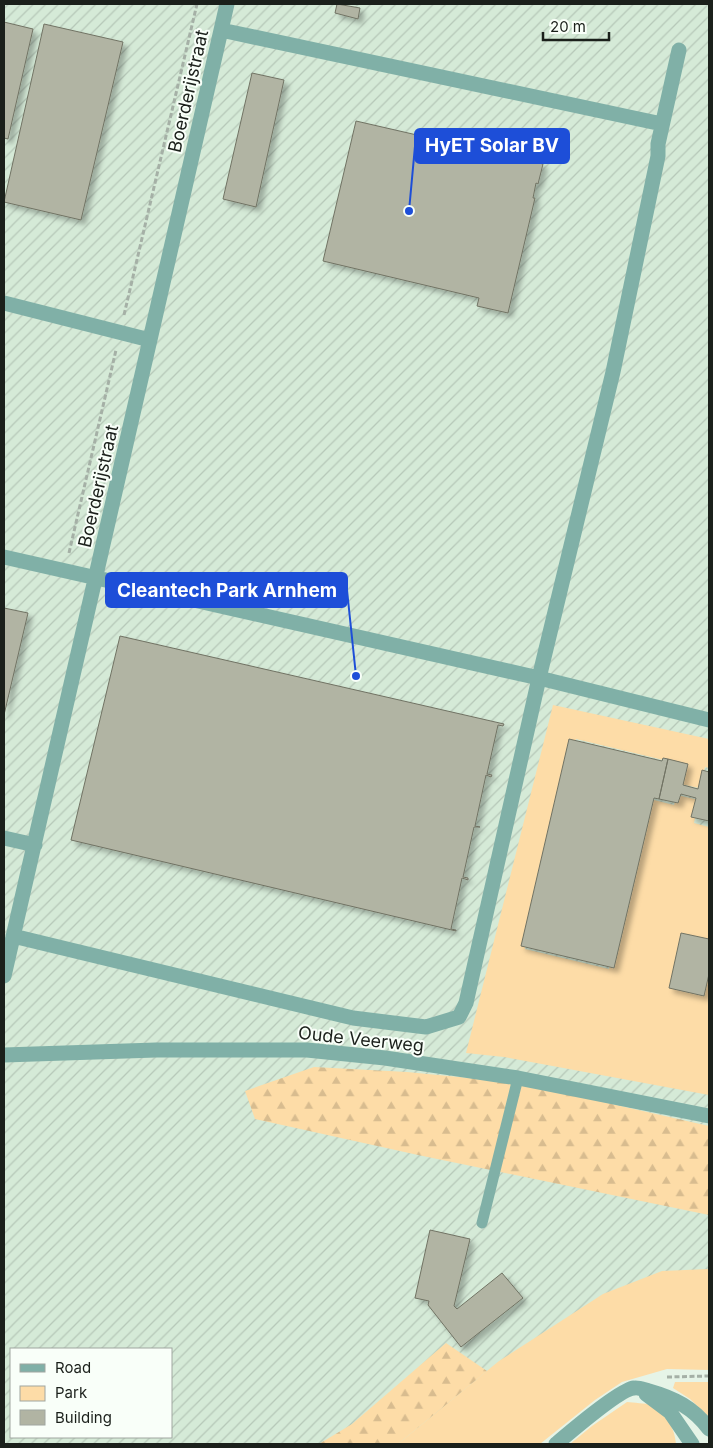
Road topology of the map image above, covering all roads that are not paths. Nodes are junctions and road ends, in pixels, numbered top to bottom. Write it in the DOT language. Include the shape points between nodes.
graph roads {
  1 [pos="228,4"];
  2 [pos="221,30"];
  3 [pos="679,50"];
  4 [pos="662,124"];
  5 [pos="4,303"];
  6 [pos="150,340"];
  7 [pos="4,557"];
  8 [pos="96,578"];
  9 [pos="539,678"];
  10 [pos="709,720"];
  11 [pos="4,838"];
  12 [pos="34,845"];
  13 [pos="13,936"];
  14 [pos="4,976"];
  15 [pos="4,1055"];
  16 [pos="518,1078"];
  17 [pos="709,1116"];
  18 [pos="482,1223"];
  19 [pos="634,1388"];
  20 [pos="709,1430"];
  21 [pos="556,1444"];
  22 [pos="692,1444"];
  1 -- 2 [label="street, Boerderijstraat"];
  2 -- 4 [label="street"];
  2 -- 6 [label="street, Boerderijstraat"];
  3 -- 4 [label="street"];
  4 -- 9 [label="street" via="612,372"];
  5 -- 6 [label="street"];
  6 -- 8 [label="street, Boerderijstraat"];
  7 -- 8 [label="street"];
  8 -- 9 [label="street"];
  8 -- 12 [label="street, Boerderijstraat"];
  9 -- 10 [label="street"];
  9 -- 13 [label="street" via="466,1003 459,1017 426,1027 353,1018"];
  11 -- 12 [label="street"];
  12 -- 13 [label="street, Boerderijstraat"];
  13 -- 14 [label="street, Boerderijstraat"];
  15 -- 16 [label="street, Oude Veerweg" via="307,1050"];
  16 -- 17 [label="street, Oude Veerweg"];
  16 -- 18 [label="lane"];
  19 -- 20 [label="street" via="686,1405"];
  19 -- 21 [label="street" via="598,1410"];
  19 -- 22 [label="street" via="670,1412"];
}
